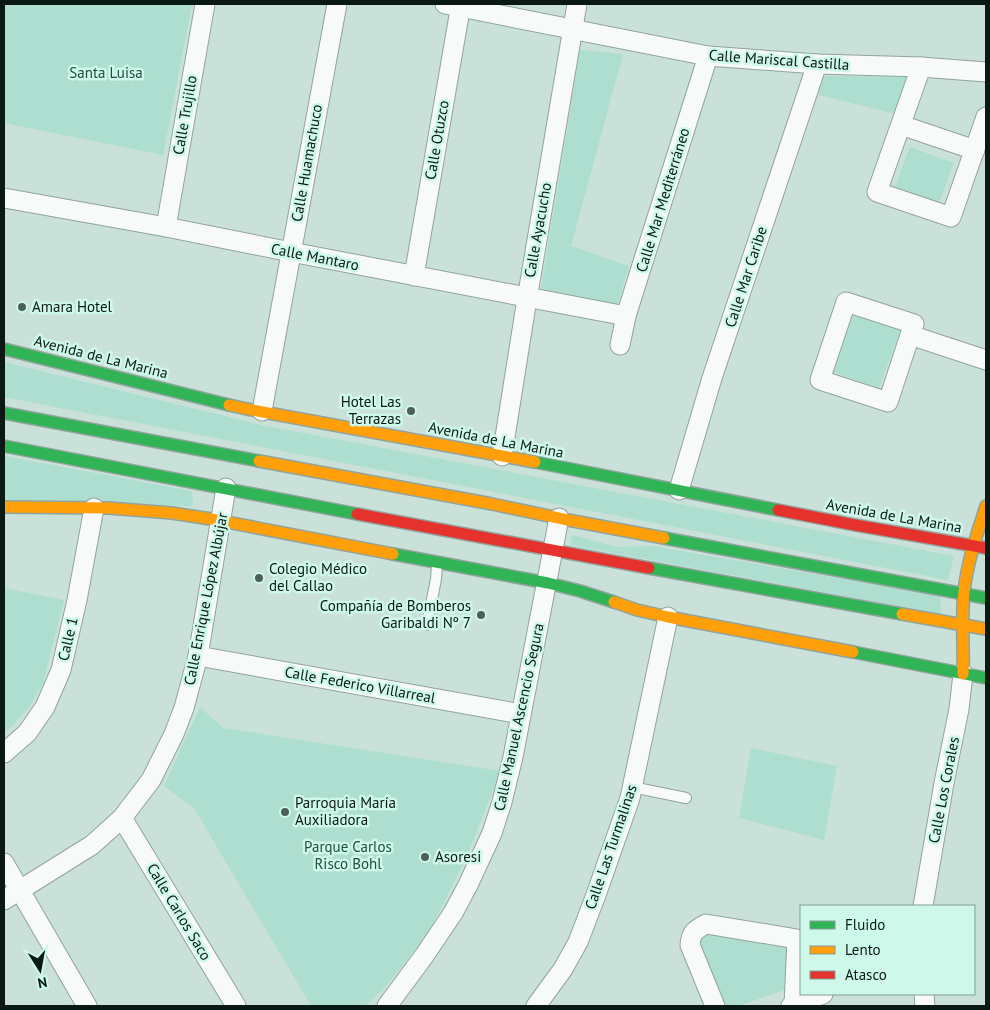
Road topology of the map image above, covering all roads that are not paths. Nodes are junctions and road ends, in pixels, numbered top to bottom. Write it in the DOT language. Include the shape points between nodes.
graph roads {
  1 [pos="205,4"];
  2 [pos="337,4"];
  3 [pos="577,4"];
  4 [pos="456,5"];
  5 [pos="573,30"];
  6 [pos="708,56"];
  7 [pos="817,64"];
  8 [pos="920,67"];
  9 [pos="986,72"];
  10 [pos="986,117"];
  11 [pos="901,125"];
  12 [pos="975,150"];
  13 [pos="4,198"];
  14 [pos="166,227"];
  15 [pos="291,252"];
  16 [pos="414,276"];
  17 [pos="527,297"];
  18 [pos="626,316"];
  19 [pos="910,335"];
  20 [pos="620,345"];
  21 [pos="4,350"];
  22 [pos="986,360"];
  23 [pos="262,411"];
  24 [pos="4,413"];
  25 [pos="4,446"];
  26 [pos="502,456"];
  27 [pos="226,488"];
  28 [pos="679,490"];
  29 [pos="986,506"];
  30 [pos="4,507"];
  31 [pos="94,508"];
  32 [pos="559,518"];
  33 [pos="221,521"];
  34 [pos="973,546"];
  35 [pos="986,548"];
  36 [pos="554,550"];
  37 [pos="437,562"];
  38 [pos="548,583"];
  39 [pos="964,594"];
  40 [pos="986,598"];
  41 [pos="668,617"];
  42 [pos="962,624"];
  43 [pos="427,625"];
  44 [pos="986,629"];
  45 [pos="198,656"];
  46 [pos="963,674"];
  47 [pos="986,678"];
  48 [pos="521,714"];
  49 [pos="4,753"];
  50 [pos="632,787"];
  51 [pos="686,798"];
  52 [pos="122,818"];
  53 [pos="4,863"];
  54 [pos="12,895"];
  55 [pos="923,905"];
  56 [pos="820,995"];
  57 [pos="88,1006"];
  58 [pos="236,1006"];
  59 [pos="387,1006"];
  60 [pos="536,1006"];
  61 [pos="715,1006"];
  62 [pos="792,1006"];
  1 -- 14 [label="street, Calle Trujillo"];
  2 -- 15 [label="street, Calle Huamachuco"];
  3 -- 5 [label="street, Calle Ayacucho"];
  4 -- 5 [label="street, Calle Mariscal Castilla"];
  4 -- 16 [label="street, Calle Otuzco"];
  5 -- 6 [label="street, Calle Mariscal Castilla"];
  5 -- 17 [label="street, Calle Ayacucho"];
  6 -- 7 [label="street, Calle Mariscal Castilla"];
  6 -- 18 [label="street, Calle Mar Mediterráneo"];
  7 -- 8 [label="street, Calle Mariscal Castilla"];
  7 -- 28 [label="street, Calle Mar Caribe" via="712,378"];
  8 -- 9 [label="street, Calle Mariscal Castilla"];
  8 -- 11 [label="street"];
  10 -- 12 [label="street"];
  11 -- 12 [label="street"];
  11 -- 12 [label="street" via="877,192 952,217"];
  13 -- 14 [label="street, Calle Mantaro"];
  14 -- 15 [label="street, Calle Mantaro"];
  15 -- 16 [label="street, Calle Mantaro"];
  15 -- 23 [label="street, Calle Huamachuco"];
  16 -- 17 [label="street, Calle Mantaro"];
  17 -- 18 [label="street, Calle Mantaro"];
  17 -- 26 [label="street, Calle Ayacucho"];
  18 -- 20 [label="street, Calle Mar Mediterráneo"];
  19 -- 19 [label="street" via="888,402 820,380 846,302 914,324"];
  19 -- 22 [label="street"];
  21 -- 23 [label="main road, Avenida de La Marina"];
  23 -- 26 [label="main road, Avenida de La Marina"];
  24 -- 32 [label="main road"];
  25 -- 27 [label="main road"];
  26 -- 28 [label="main road, Avenida de La Marina"];
  27 -- 33 [label="street, Calle Enrique López Albújar"];
  27 -- 36 [label="main road"];
  28 -- 34 [label="main road, Avenida de La Marina"];
  29 -- 34 [label="main road"];
  30 -- 31 [label="main road"];
  31 -- 33 [label="main road" via="141,510"];
  31 -- 49 [label="street, Calle 1" via="61,670 45,707 28,733"];
  32 -- 36 [label="street, Calle Manuel Ascencio Segura"];
  32 -- 39 [label="main road"];
  33 -- 37 [label="main road"];
  33 -- 45 [label="street, Calle Enrique López Albújar"];
  34 -- 35 [label="main road, Avenida de La Marina"];
  34 -- 39 [label="main road"];
  36 -- 38 [label="street, Calle Manuel Ascencio Segura"];
  36 -- 42 [label="main road"];
  37 -- 38 [label="main road"];
  37 -- 43 [label="lane"];
  38 -- 41 [label="main road"];
  38 -- 48 [label="street, Calle Manuel Ascencio Segura"];
  39 -- 40 [label="main road"];
  39 -- 42 [label="main road"];
  41 -- 46 [label="main road"];
  41 -- 50 [label="street, Calle Las Turmalinas"];
  42 -- 44 [label="main road"];
  42 -- 46 [label="main road"];
  45 -- 48 [label="street, Calle Federico Villarreal"];
  45 -- 52 [label="street, Calle Enrique López Albújar" via="174,734 151,780"];
  46 -- 47 [label="main road"];
  46 -- 55 [label="street, Calle Los Corales"];
  48 -- 59 [label="street, Calle Manuel Ascencio Segura" via="492,833 453,913"];
  50 -- 51 [label="lane"];
  50 -- 60 [label="street, Calle Las Turmalinas" via="578,942"];
  52 -- 54 [label="street, Calle Enrique López Albújar" via="92,844"];
  52 -- 58 [label="street, Calle Carlos Saco"];
  53 -- 54 [label="street"];
  54 -- 57 [label="street"];
  56 -- 62 [label="street"];
  61 -- 62 [label="street" via="690,945 691,937 706,924 797,939"];
}
